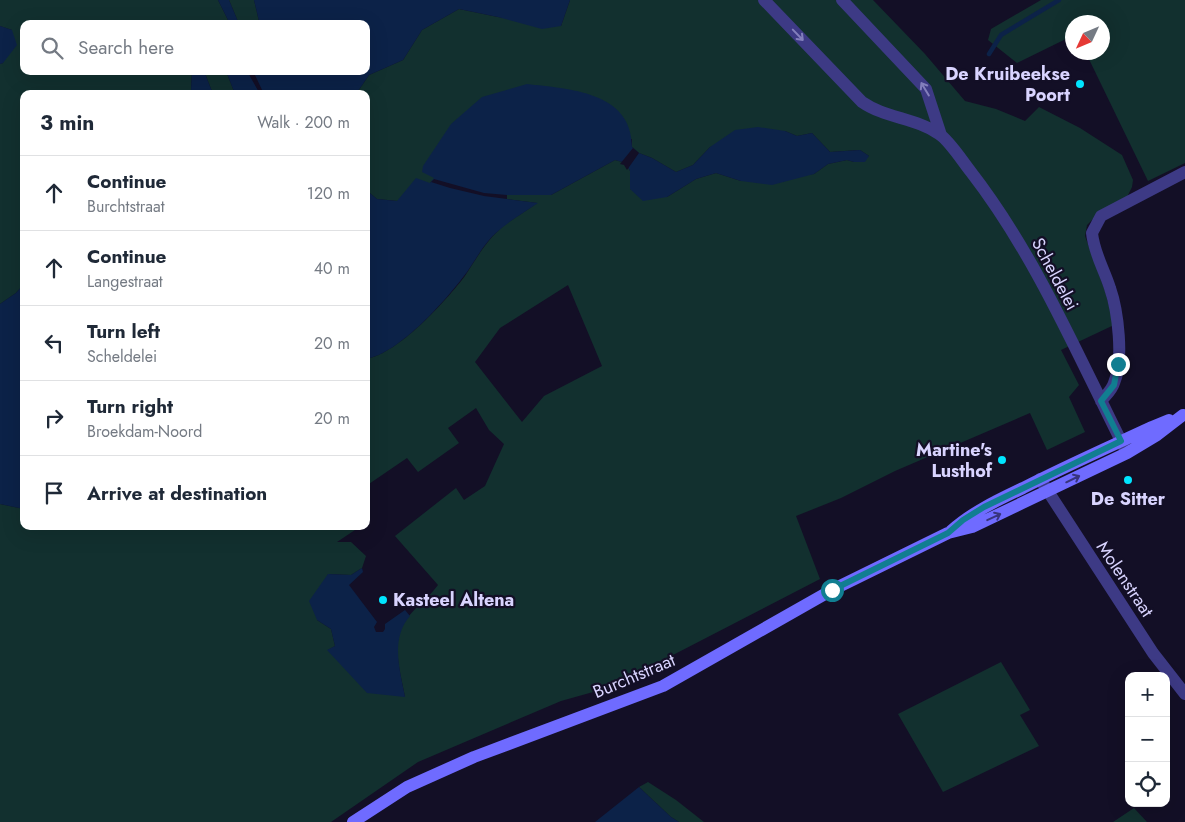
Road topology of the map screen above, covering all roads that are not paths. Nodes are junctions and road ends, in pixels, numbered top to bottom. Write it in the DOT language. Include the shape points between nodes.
graph roads {
  1 [pos="764,0"];
  2 [pos="842,0"];
  3 [pos="941,135"];
  4 [pos="1185,172"];
  5 [pos="1101,401"];
  6 [pos="1184,415"];
  7 [pos="1121,441"];
  8 [pos="1127,453"];
  9 [pos="1040,479"];
  10 [pos="1048,491"];
  11 [pos="948,533"];
  12 [pos="1185,694"];
  13 [pos="352,822"];
  1 -- 3 [label="street, Scheldelei, one-way" via="862,102 920,123"];
  3 -- 2 [label="street, Scheldelei, one-way" via="926,88"];
  3 -- 5 [label="street, Scheldelei" via="991,198 1014,234"];
  4 -- 5 [label="street" via="1101,216 1092,233 1095,253 1110,287 1118,321 1117,376 1110,392"];
  5 -- 7 [label="street, Scheldelei"];
  6 -- 7 [label="main road, Burchtstraat"];
  6 -- 8 [label="main road, Burchtstraat"];
  7 -- 8 [label="street, Scheldelei"];
  7 -- 9 [label="main road, Burchtstraat"];
  10 -- 8 [label="main road, Burchtstraat, one-way"];
  9 -- 10 [label="street, Molenstraat"];
  9 -- 11 [label="main road, Burchtstraat" via="984,507"];
  11 -- 10 [label="main road, Burchtstraat, one-way" via="972,527"];
  10 -- 12 [label="street, Molenstraat" via="1153,653"];
  11 -- 13 [label="main road, Burchtstraat" via="832,590 663,686 474,757 408,787"];
}
